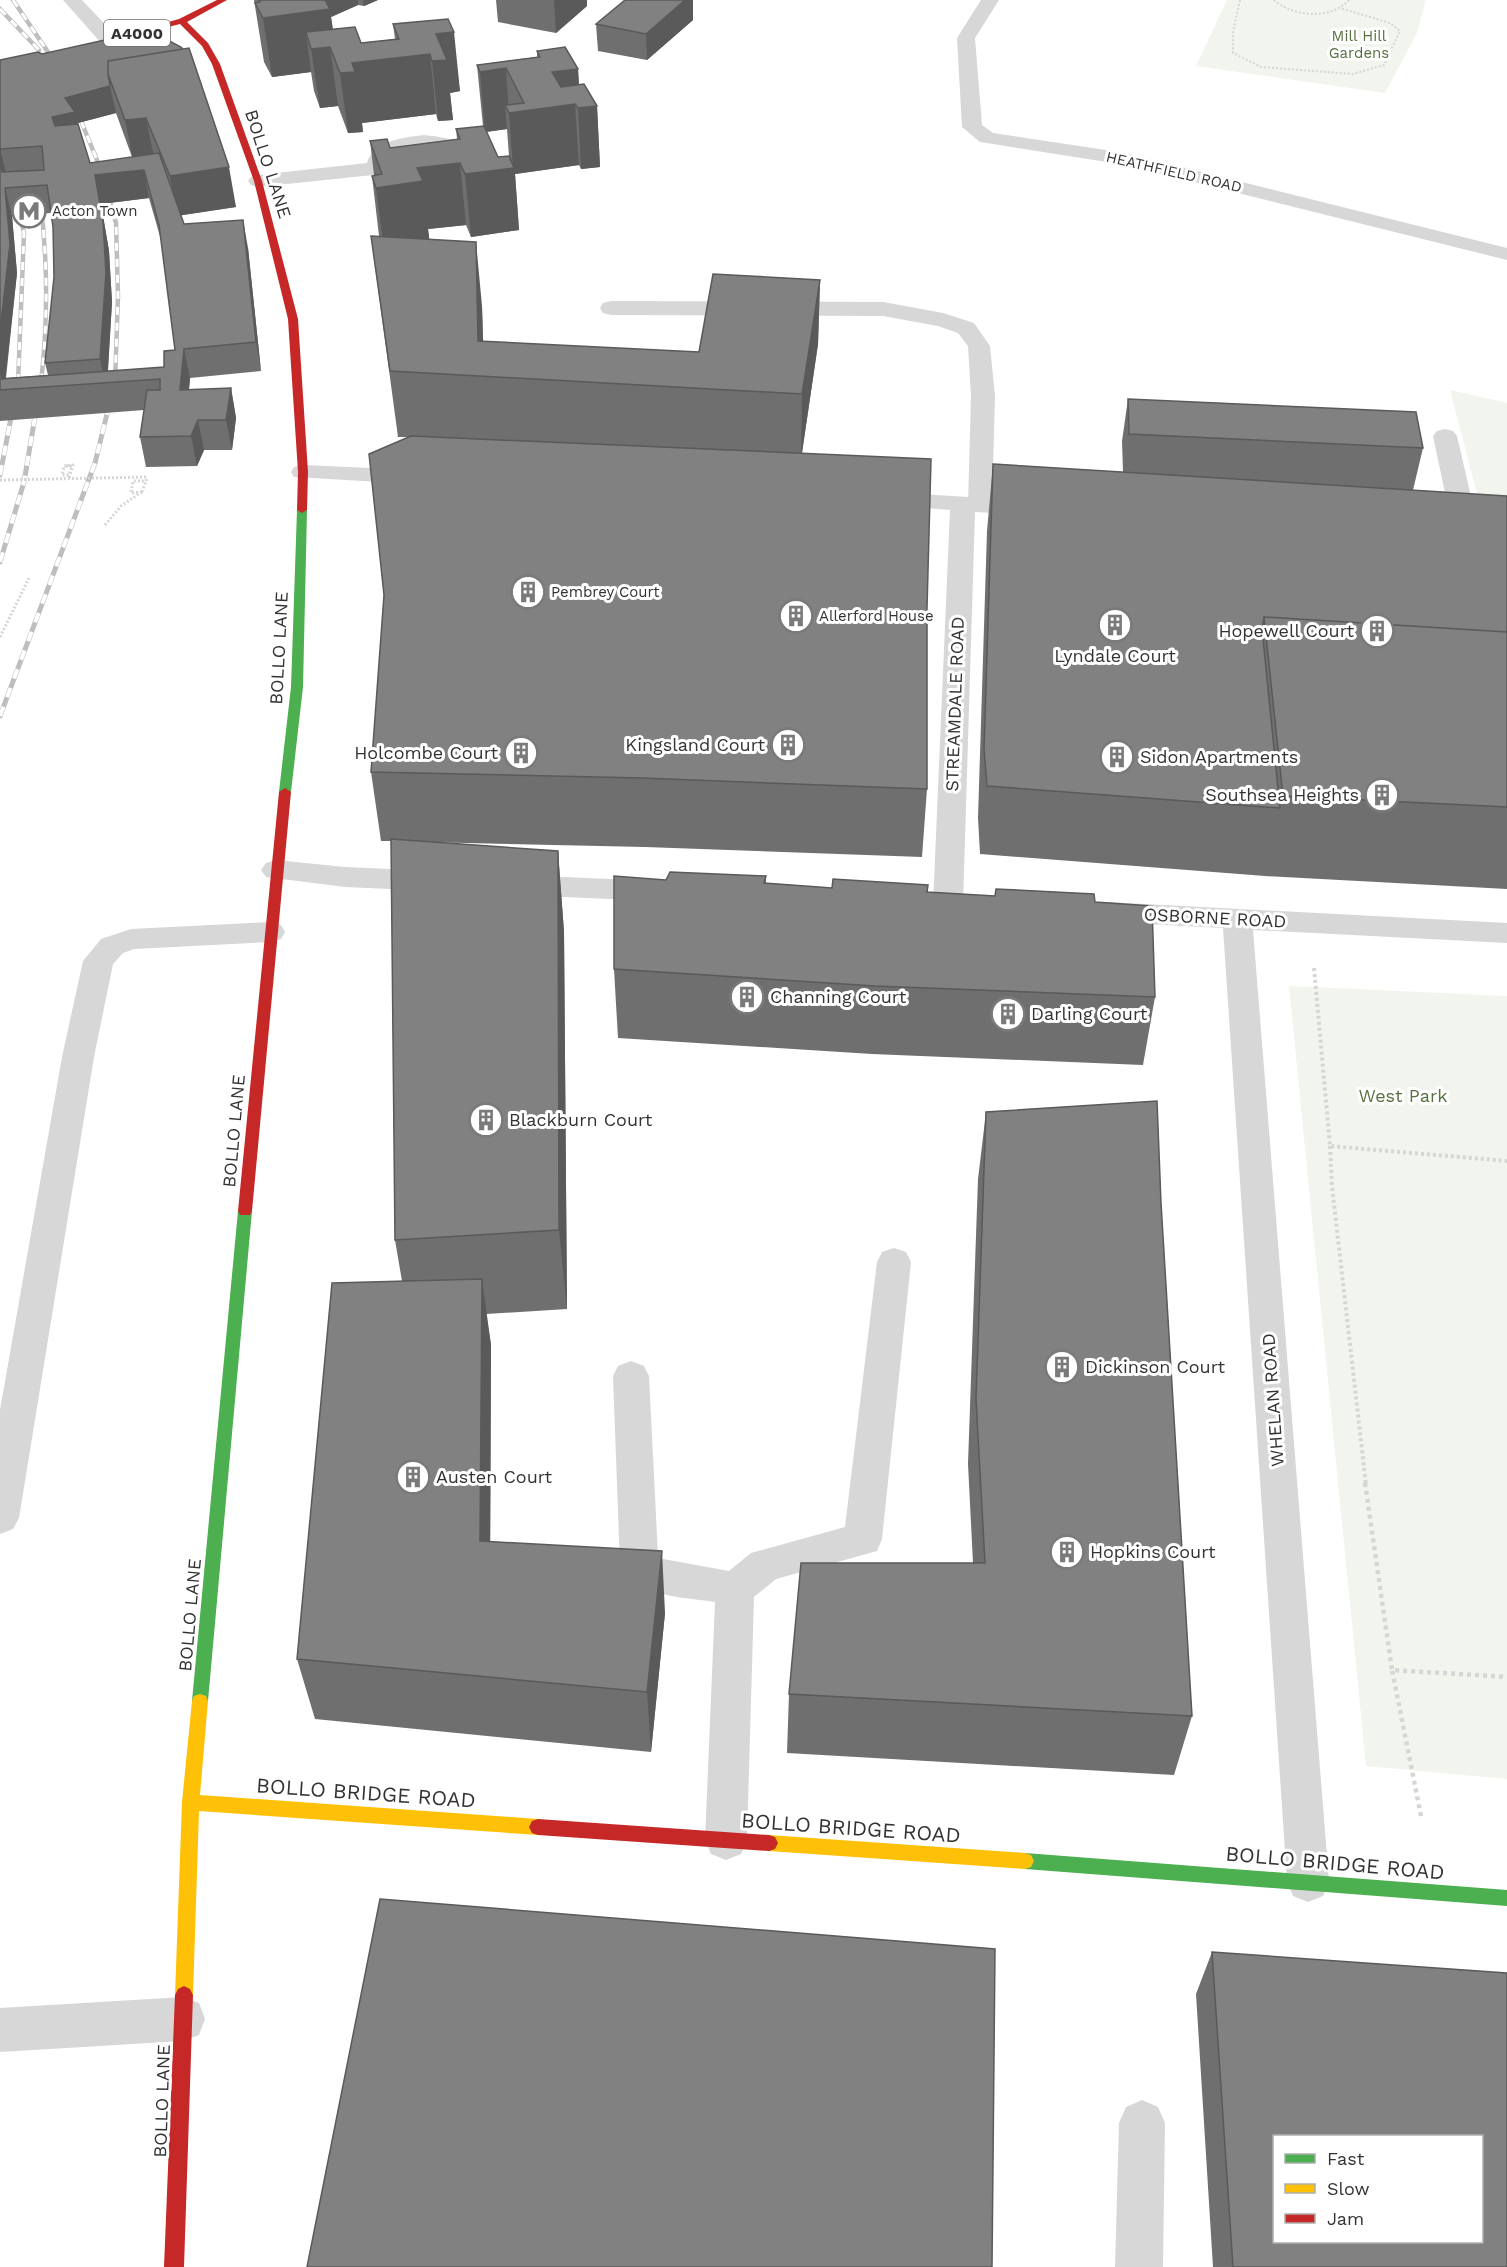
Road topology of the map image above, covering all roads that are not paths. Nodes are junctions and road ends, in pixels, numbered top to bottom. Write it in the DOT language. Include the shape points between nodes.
graph roads {
  1 [pos="72,0"];
  2 [pos="223,0"];
  3 [pos="990,0"];
  4 [pos="182,21"];
  5 [pos="101,43"];
  6 [pos="378,168"];
  7 [pos="258,181"];
  8 [pos="1507,254"];
  9 [pos="611,308"];
  10 [pos="1445,436"];
  11 [pos="303,472"];
  12 [pos="435,478"];
  13 [pos="859,498"];
  14 [pos="971,504"];
  15 [pos="1063,509"];
  16 [pos="1466,535"];
  17 [pos="276,870"];
  18 [pos="681,892"];
  19 [pos="981,906"];
  20 [pos="1082,911"];
  21 [pos="1237,918"];
  22 [pos="270,932"];
  23 [pos="1507,933"];
  24 [pos="894,1262"];
  25 [pos="631,1376"];
  26 [pos="0,1518"];
  27 [pos="735,1589"];
  28 [pos="191,1802"];
  29 [pos="726,1840"];
  30 [pos="1308,1881"];
  31 [pos="1507,1898"];
  32 [pos="183,2019"];
  33 [pos="0,2030"];
  34 [pos="1142,2123"];
  35 [pos="174,2267"];
  36 [pos="1139,2267"];
  1 -- 5 [label="street"];
  2 -- 4 [label="street, A4000"];
  3 -- 8 [label="street, HEATHFIELD ROAD" via="966,38 972,128 987,138 1126,159"];
  4 -- 5 [label="street, A4000"];
  4 -- 7 [label="street, BOLLO LANE" via="205,45 216,64"];
  6 -- 7 [label="street"];
  7 -- 11 [label="street, BOLLO LANE" via="293,319"];
  9 -- 14 [label="street, STREAMDALE ROAD" via="883,309 966,328 979,346 983,396"];
  10 -- 16 [label="street"];
  11 -- 12 [label="street"];
  11 -- 17 [label="street, BOLLO LANE" via="297,687"];
  13 -- 14 [label="street"];
  14 -- 15 [label="street"];
  14 -- 19 [label="street, STREAMDALE ROAD" via="937,904"];
  17 -- 18 [label="street" via="345,877"];
  17 -- 22 [label="street, BOLLO LANE"];
  20 -- 21 [label="street, OSBORNE ROAD"];
  21 -- 23 [label="street, OSBORNE ROAD"];
  21 -- 30 [label="street, WHELAN ROAD"];
  22 -- 26 [label="street" via="131,939 112,946 98,961 78,1057"];
  22 -- 28 [label="street, BOLLO LANE"];
  24 -- 27 [label="street" via="863,1539 765,1565"];
  25 -- 27 [label="street" via="639,1565 655,1575"];
  27 -- 29 [label="street"];
  28 -- 29 [label="street, BOLLO BRIDGE ROAD"];
  28 -- 32 [label="street, BOLLO LANE"];
  29 -- 30 [label="street, BOLLO BRIDGE ROAD"];
  30 -- 31 [label="street, BOLLO BRIDGE ROAD"];
  32 -- 33 [label="street"];
  32 -- 35 [label="street, BOLLO LANE"];
  34 -- 36 [label="street"];
}
